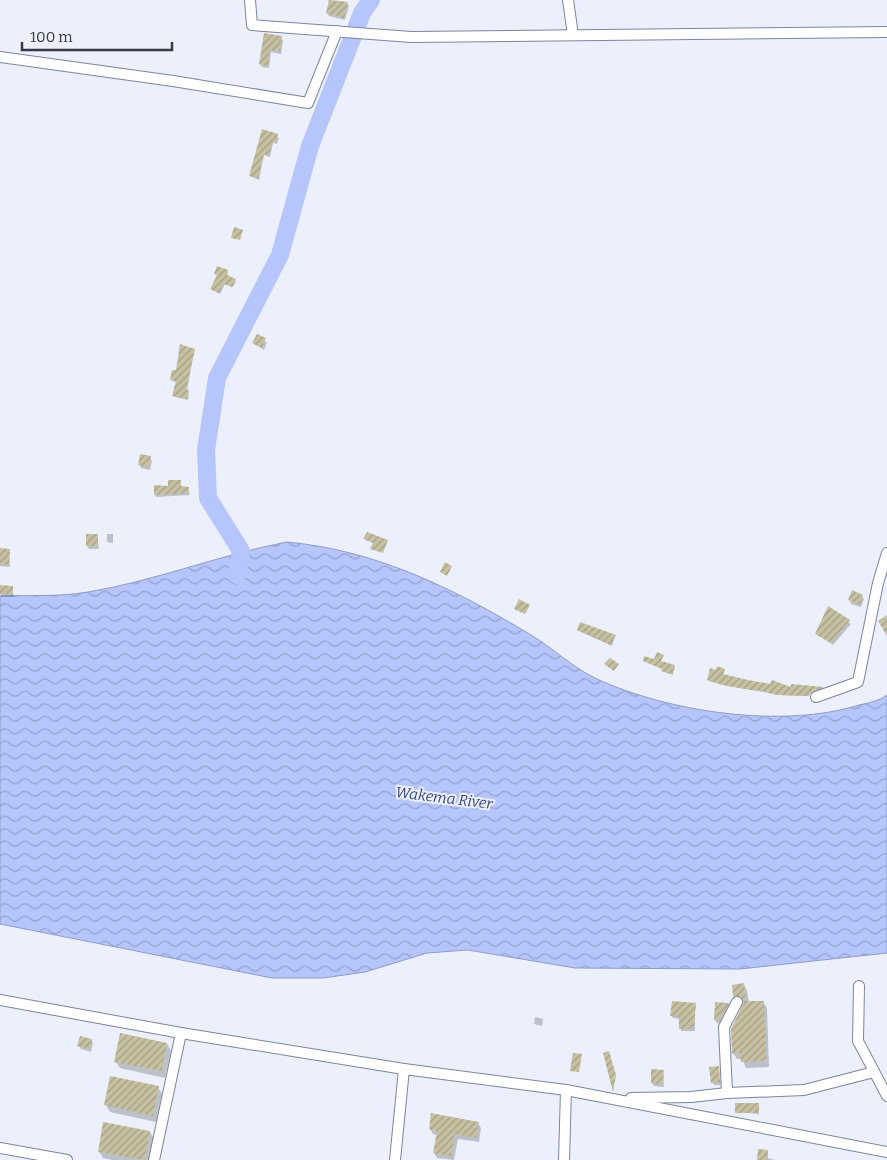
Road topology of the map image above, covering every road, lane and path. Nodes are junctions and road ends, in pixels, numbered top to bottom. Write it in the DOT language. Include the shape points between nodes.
graph roads {
  1 [pos="250,0"];
  2 [pos="568,0"];
  3 [pos="337,32"];
  4 [pos="887,32"];
  5 [pos="572,35"];
  6 [pos="0,57"];
  7 [pos="887,553"];
  8 [pos="816,697"];
  9 [pos="859,986"];
  10 [pos="0,1000"];
  11 [pos="736,1002"];
  12 [pos="181,1033"];
  13 [pos="404,1069"];
  14 [pos="874,1072"];
  15 [pos="566,1090"];
  16 [pos="727,1093"];
  17 [pos="887,1096"];
  18 [pos="610,1099"];
  19 [pos="0,1148"];
  20 [pos="887,1152"];
  21 [pos="66,1160"];
  22 [pos="154,1160"];
  23 [pos="395,1160"];
  24 [pos="564,1160"];
  1 -- 3 [label="street" via="252,25"];
  2 -- 5 [label="street"];
  3 -- 5 [label="street" via="411,38"];
  3 -- 6 [label="street" via="308,103"];
  4 -- 5 [label="street"];
  7 -- 8 [label="street" via="858,682"];
  9 -- 14 [label="street" via="858,1041"];
  10 -- 12 [label="street"];
  11 -- 16 [label="street" via="724,1027"];
  12 -- 13 [label="street"];
  12 -- 22 [label="street"];
  13 -- 15 [label="street"];
  13 -- 23 [label="street"];
  14 -- 16 [label="street" via="804,1090"];
  14 -- 17 [label="street"];
  15 -- 18 [label="street"];
  15 -- 24 [label="street"];
  16 -- 18 [label="street"];
  18 -- 20 [label="street"];
  19 -- 21 [label="street"];
}
